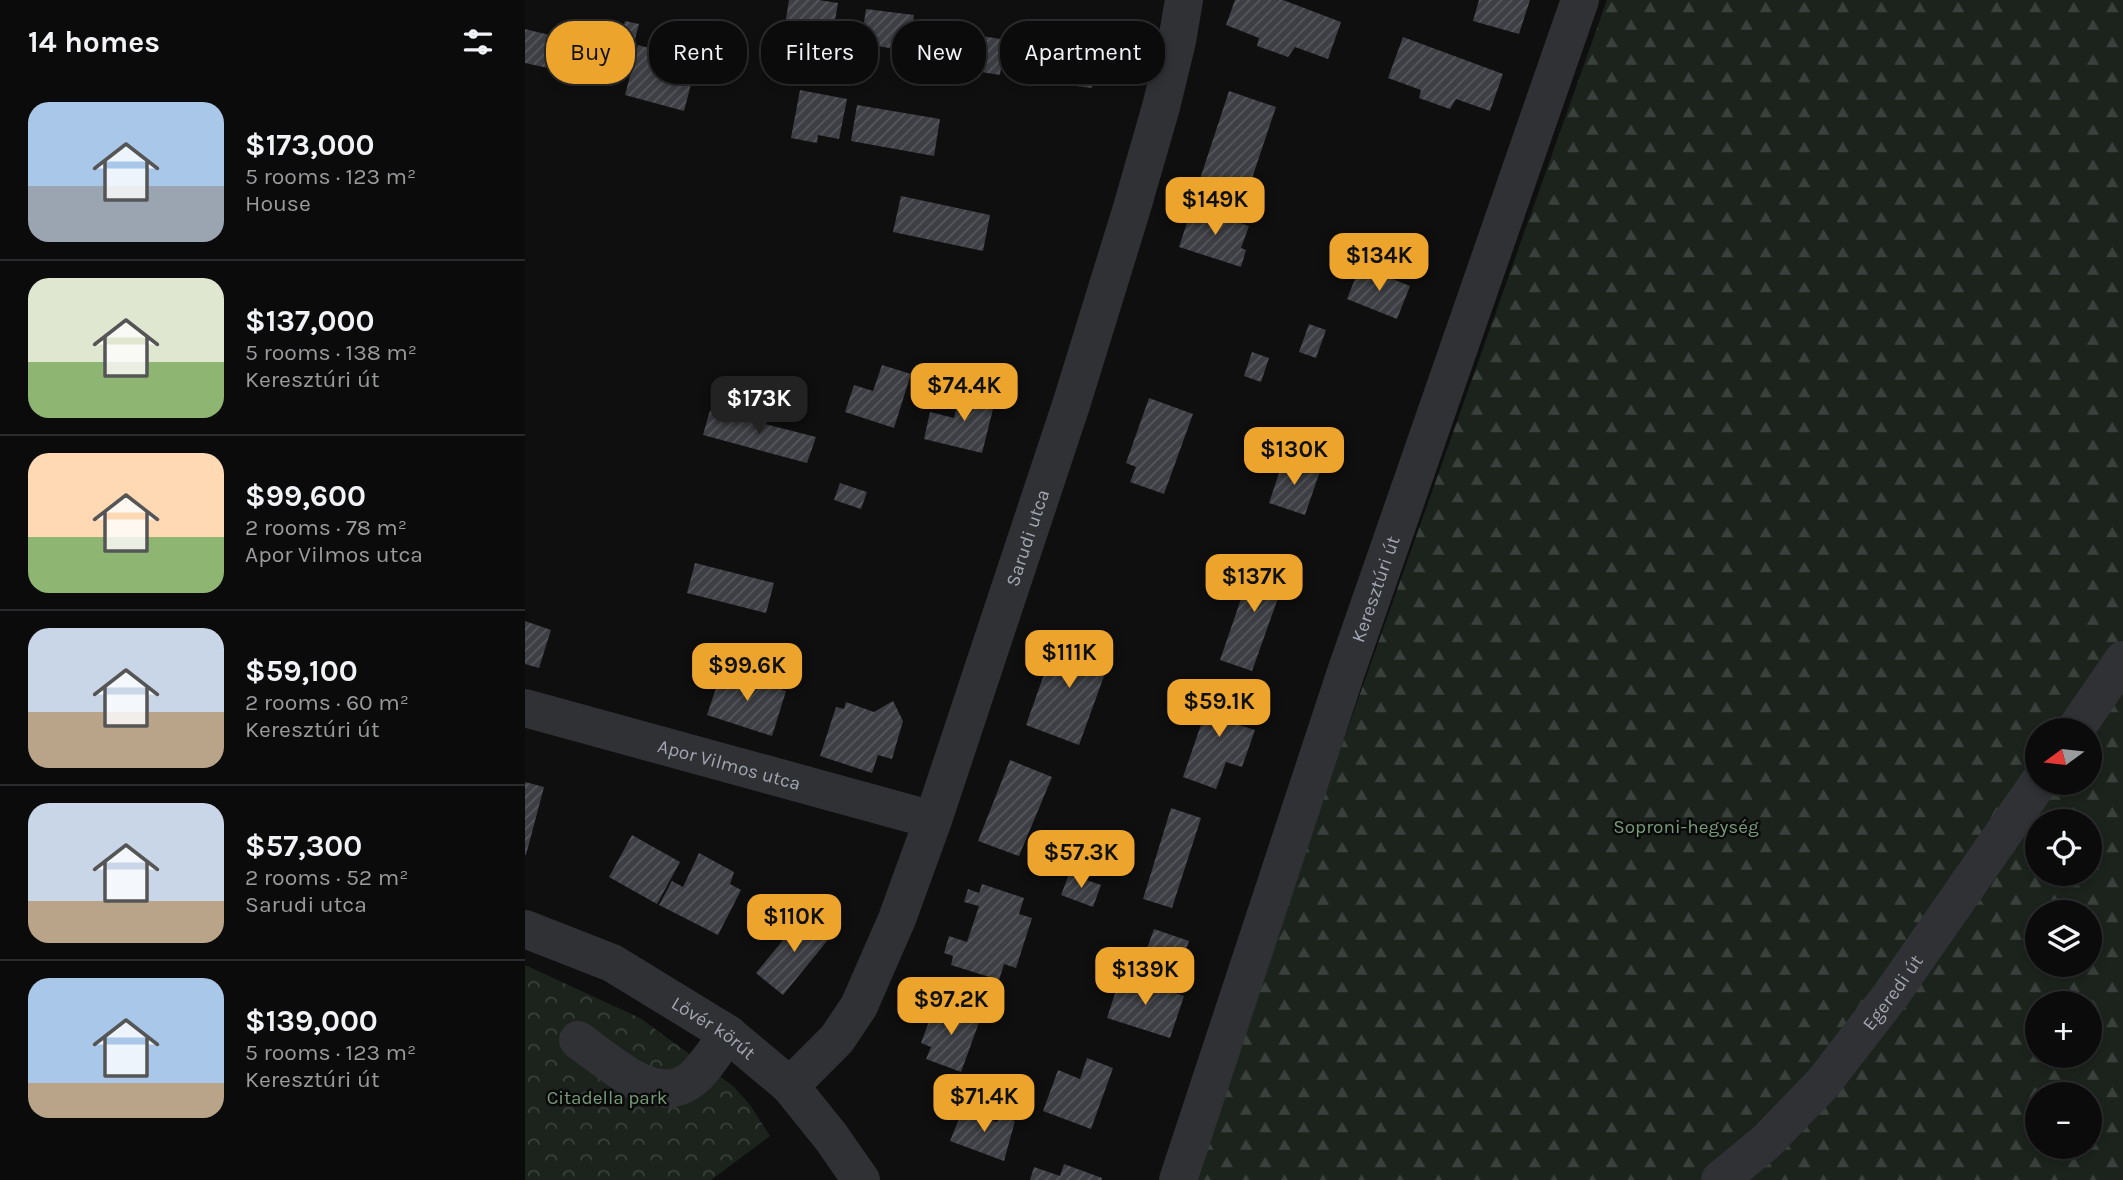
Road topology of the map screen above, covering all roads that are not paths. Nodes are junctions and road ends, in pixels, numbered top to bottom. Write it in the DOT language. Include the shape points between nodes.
graph roads {
  1 [pos="1184,0"];
  2 [pos="1580,0"];
  3 [pos="2123,660"];
  4 [pos="525,708"];
  5 [pos="2083,718"];
  6 [pos="2030,795"];
  7 [pos="933,820"];
  8 [pos="525,929"];
  9 [pos="728,1034"];
  10 [pos="578,1040"];
  11 [pos="790,1086"];
  12 [pos="861,1180"];
  13 [pos="1178,1180"];
  14 [pos="1720,1180"];
  1 -- 7 [label="street, Sarudi utca" via="1161,107 1123,236"];
  2 -- 13 [label="street, Keresztúri út" via="1346,672"];
  3 -- 5 [label="street"];
  4 -- 7 [label="street, Apor Vilmos utca"];
  6 -- 14 [label="street, Egeredi út" via="1891,996 1823,1083 1766,1142"];
  7 -- 11 [label="street, Sarudi utca" via="859,1006 837,1039"];
  8 -- 9 [label="street, Lővér körút" via="612,963"];
  9 -- 10 [label="street" via="693,1079 673,1089 650,1087"];
  9 -- 11 [label="street, Lővér körút"];
  11 -- 12 [label="street, Lővér körút"];
}
